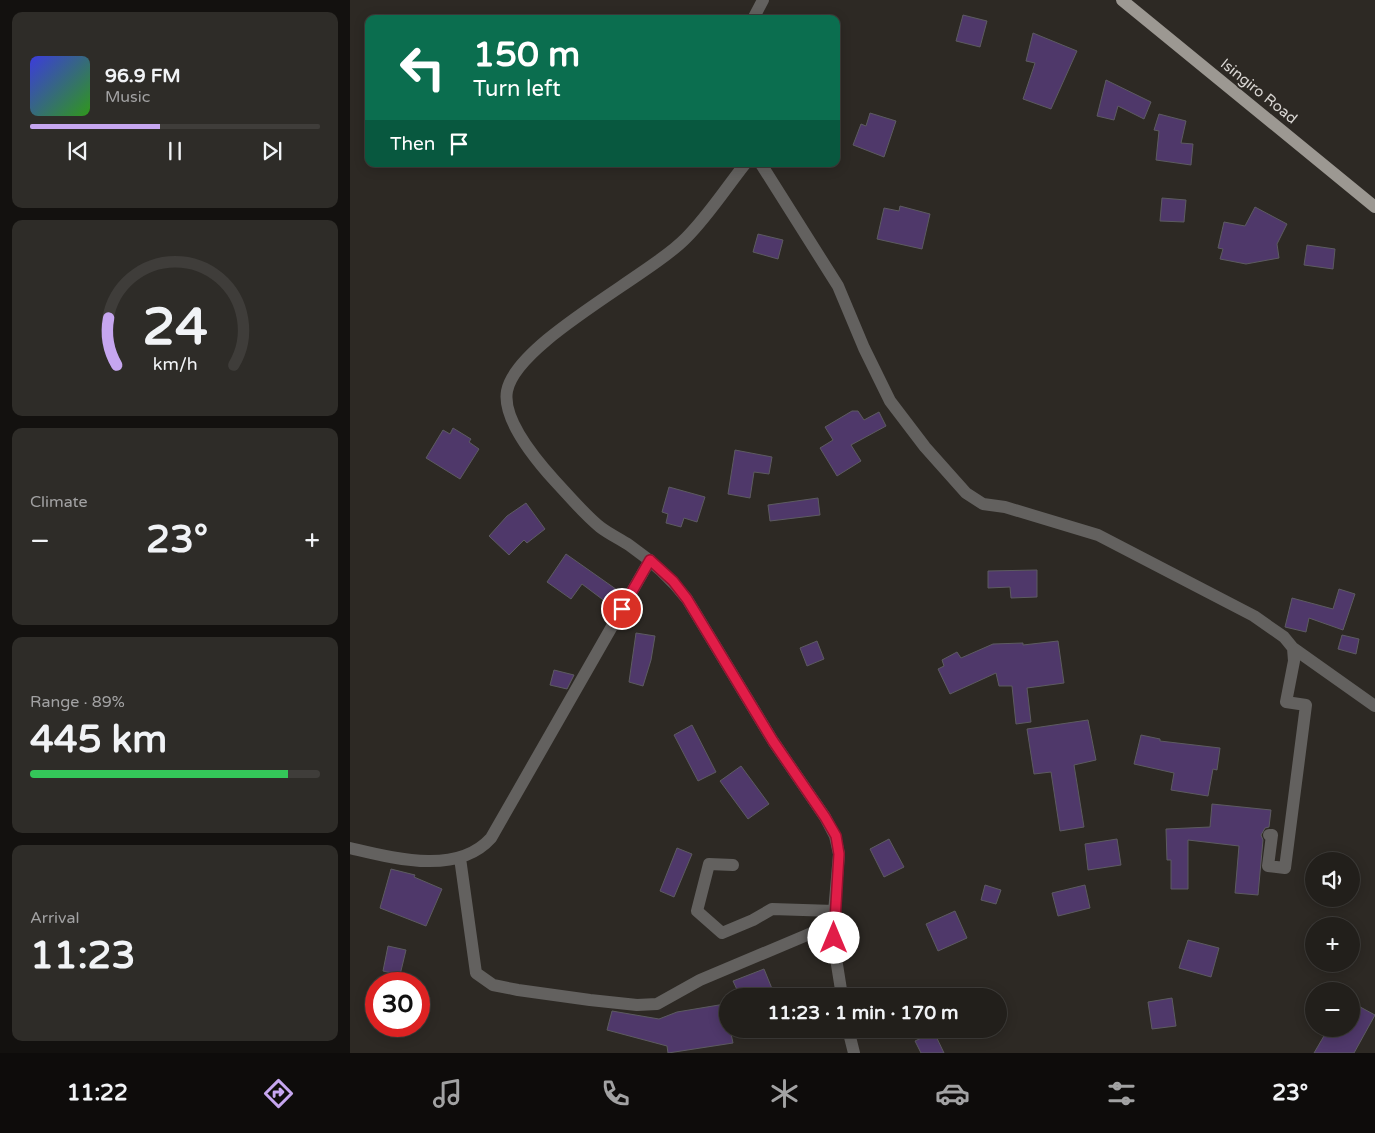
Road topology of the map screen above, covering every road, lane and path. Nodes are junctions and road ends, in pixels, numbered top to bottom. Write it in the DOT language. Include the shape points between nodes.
graph roads {
  1 [pos="763,0"];
  2 [pos="1122,0"];
  3 [pos="755,15"];
  4 [pos="743,167"];
  5 [pos="762,167"];
  6 [pos="1375,207"];
  7 [pos="650,560"];
  8 [pos="1293,648"];
  9 [pos="1375,706"];
  10 [pos="1270,835"];
  11 [pos="350,848"];
  12 [pos="460,858"];
  13 [pos="733,865"];
  14 [pos="834,911"];
  15 [pos="833,924"];
  16 [pos="841,988"];
  17 [pos="850,1038"];
  18 [pos="854,1053"];
  1 -- 3 [label="street"];
  2 -- 6 [label="main road, Isingiro Road"];
  4 -- 7 [label="street" via="687,237 667,255 570,321 515,373 507,389 506,406 511,423 554,480 601,527"];
  5 -- 8 [label="street" via="838,286 890,402 966,493 983,504 1005,507 1098,535 1254,616 1284,637"];
  7 -- 12 [label="street" via="491,838 482,848"];
  7 -- 14 [label="street" via="687,599 773,741 836,836 839,854"];
  8 -- 9 [label="street"];
  8 -- 10 [label="street" via="1294,660 1286,702 1306,705 1285,868 1268,866"];
  11 -- 12 [label="street" via="411,860"];
  12 -- 15 [label="street" via="476,973 493,985 518,990 618,1003 657,1004 700,980"];
  13 -- 14 [label="street" via="709,864 698,912 722,933 772,909"];
  14 -- 15 [label="street"];
  15 -- 16 [label="street"];
  17 -- 18 [label="street"];
}
